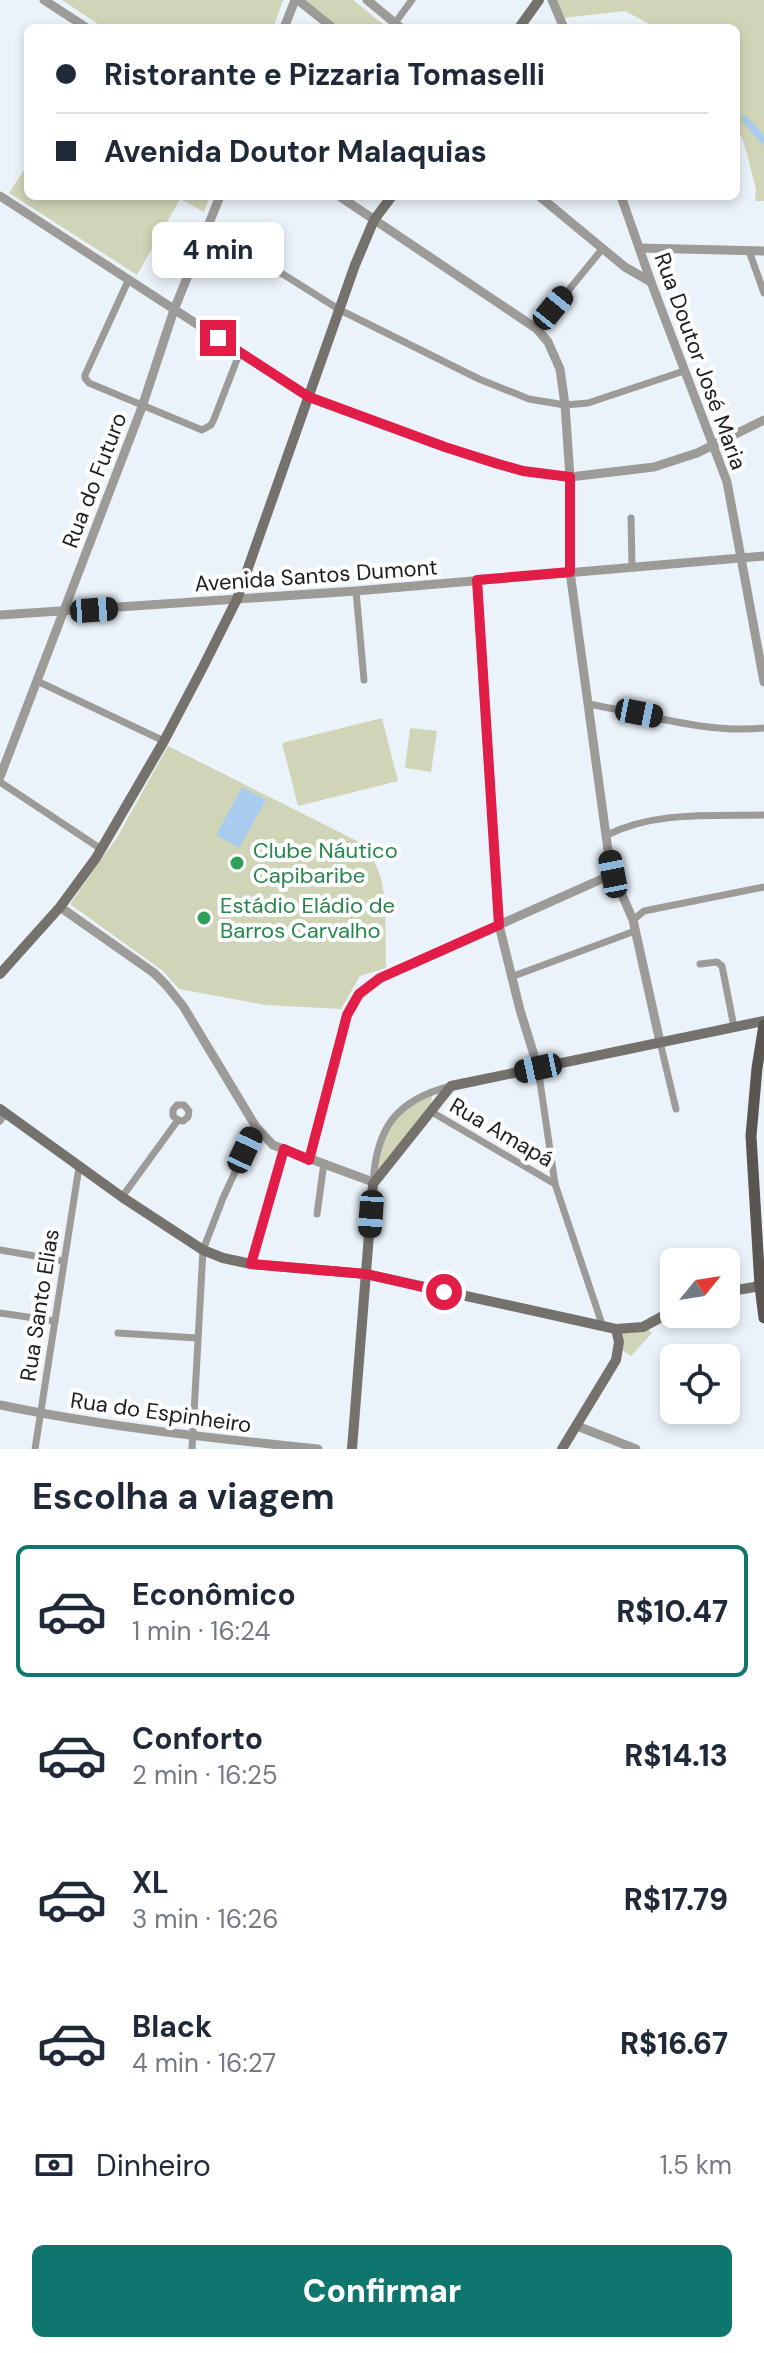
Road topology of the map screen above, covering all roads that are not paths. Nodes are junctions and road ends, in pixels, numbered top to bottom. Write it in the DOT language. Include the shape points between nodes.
graph roads {
  1 [pos="44,0"];
  2 [pos="297,0"];
  3 [pos="367,0"];
  4 [pos="412,0"];
  5 [pos="539,0"];
  6 [pos="552,0"];
  7 [pos="81,24"];
  8 [pos="286,24"];
  9 [pos="328,24"];
  10 [pos="396,24"];
  11 [pos="399,24"];
  12 [pos="522,24"];
  13 [pos="562,24"];
  14 [pos="0,196"];
  15 [pos="218,200"];
  16 [pos="345,200"];
  17 [pos="389,200"];
  18 [pos="544,200"];
  19 [pos="622,200"];
  20 [pos="374,220"];
  21 [pos="208,227"];
  22 [pos="603,248"];
  23 [pos="640,248"];
  24 [pos="749,251"];
  25 [pos="764,251"];
  26 [pos="643,273"];
  27 [pos="128,281"];
  28 [pos="764,293"];
  29 [pos="174,310"];
  30 [pos="340,310"];
  31 [pos="537,329"];
  32 [pos="240,352"];
  33 [pos="684,371"];
  34 [pos="309,397"];
  35 [pos="565,405"];
  36 [pos="142,407"];
  37 [pos="764,420"];
  38 [pos="714,446"];
  39 [pos="570,477"];
  40 [pos="631,518"];
  41 [pos="764,556"];
  42 [pos="743,559"];
  43 [pos="632,566"];
  44 [pos="570,572"];
  45 [pos="477,580"];
  46 [pos="356,591"];
  47 [pos="237,599"];
  48 [pos="62,612"];
  49 [pos="0,615"];
  50 [pos="364,680"];
  51 [pos="37,681"];
  52 [pos="764,682"];
  53 [pos="589,704"];
  54 [pos="764,728"];
  55 [pos="164,741"];
  56 [pos="0,780"];
  57 [pos="764,815"];
  58 [pos="606,822"];
  59 [pos="621,828"];
  60 [pos="607,835"];
  61 [pos="101,849"];
  62 [pos="613,874"];
  63 [pos="764,887"];
  64 [pos="60,907"];
  65 [pos="628,908"];
  66 [pos="644,911"];
  67 [pos="633,920"];
  68 [pos="499,925"];
  69 [pos="635,931"];
  70 [pos="700,964"];
  71 [pos="0,974"];
  72 [pos="511,977"];
  73 [pos="764,1023"];
  74 [pos="734,1027"];
  75 [pos="660,1042"];
  76 [pos="538,1068"];
  77 [pos="451,1086"];
  78 [pos="676,1109"];
  79 [pos="430,1111"];
  80 [pos="2,1114"];
  81 [pos="178,1120"];
  82 [pos="256,1127"];
  83 [pos="284,1149"];
  84 [pos="309,1160"];
  85 [pos="324,1163"];
  86 [pos="79,1167"];
  87 [pos="373,1183"];
  88 [pos="555,1184"];
  89 [pos="122,1197"];
  90 [pos="317,1214"];
  91 [pos="0,1250"];
  92 [pos="203,1250"];
  93 [pos="64,1261"];
  94 [pos="251,1264"];
  95 [pos="366,1274"];
  96 [pos="762,1286"];
  97 [pos="740,1290"];
  98 [pos="0,1313"];
  99 [pos="660,1318"];
  100 [pos="764,1318"];
  101 [pos="55,1321"];
  102 [pos="603,1327"];
  103 [pos="616,1329"];
  104 [pos="118,1333"];
  105 [pos="197,1338"];
  106 [pos="0,1405"];
  107 [pos="41,1413"];
  108 [pos="577,1426"];
  109 [pos="194,1436"];
  110 [pos="35,1449"];
  111 [pos="192,1449"];
  112 [pos="318,1449"];
  113 [pos="352,1449"];
  114 [pos="562,1449"];
  115 [pos="636,1449"];
  1 -- 7 [label="street"];
  2 -- 8 [label="street"];
  2 -- 9 [label="street"];
  3 -- 10 [label="street"];
  4 -- 11 [label="street"];
  5 -- 12 [label="main road"];
  6 -- 13 [label="street"];
  14 -- 27 [label="street"];
  15 -- 21 [label="street, Rua do Futuro"];
  16 -- 20 [label="street"];
  17 -- 20 [label="main road"];
  18 -- 22 [label="street"];
  19 -- 23 [label="street, Rua Doutor José Maria"];
  20 -- 30 [label="main road"];
  20 -- 31 [label="street"];
  21 -- 29 [label="street, Rua do Futuro"];
  21 -- 30 [label="street"];
  22 -- 26 [label="street"];
  22 -- 31 [label="street"];
  23 -- 24 [label="street"];
  23 -- 26 [label="street, Rua Doutor José Maria"];
  24 -- 25 [label="street"];
  24 -- 28 [label="street"];
  26 -- 33 [label="street, Rua Doutor José Maria"];
  27 -- 29 [label="street"];
  27 -- 36 [label="street" via="85,378"];
  29 -- 32 [label="street"];
  29 -- 36 [label="street, Rua do Futuro"];
  30 -- 34 [label="main road"];
  30 -- 35 [label="street" via="479,379 529,399"];
  31 -- 35 [label="street" via="560,369"];
  32 -- 34 [label="street"];
  32 -- 36 [label="street" via="207,428 197,429"];
  33 -- 35 [label="street" via="588,403"];
  33 -- 38 [label="street, Rua Doutor José Maria"];
  34 -- 39 [label="street" via="477,457 523,471"];
  34 -- 47 [label="main road"];
  35 -- 39 [label="street"];
  36 -- 48 [label="street, Rua do Futuro"];
  37 -- 38 [label="street"];
  38 -- 39 [label="street" via="654,467"];
  38 -- 42 [label="street, Rua Doutor José Maria"];
  39 -- 44 [label="street"];
  40 -- 43 [label="street"];
  41 -- 42 [label="street, Avenida Santos Dumont"];
  42 -- 43 [label="street, Avenida Santos Dumont"];
  42 -- 52 [label="street, Rua Doutor José Maria"];
  43 -- 44 [label="street, Avenida Santos Dumont"];
  44 -- 45 [label="street, Avenida Santos Dumont"];
  44 -- 53 [label="street"];
  45 -- 46 [label="street, Avenida Santos Dumont"];
  45 -- 68 [label="street"];
  46 -- 47 [label="street, Avenida Santos Dumont"];
  46 -- 50 [label="street"];
  47 -- 48 [label="street, Avenida Santos Dumont"];
  47 -- 55 [label="main road"];
  48 -- 49 [label="street, Avenida Santos Dumont"];
  48 -- 51 [label="street, Rua do Futuro"];
  51 -- 55 [label="street"];
  51 -- 56 [label="street, Rua do Futuro"];
  53 -- 54 [label="street" via="716,728"];
  53 -- 58 [label="street"];
  55 -- 61 [label="main road"];
  56 -- 61 [label="street"];
  57 -- 59 [label="street" via="672,817"];
  58 -- 59 [label="street"];
  58 -- 60 [label="street"];
  59 -- 60 [label="street"];
  60 -- 62 [label="street"];
  61 -- 64 [label="main road"];
  62 -- 65 [label="street"];
  62 -- 68 [label="street"];
  63 -- 66 [label="street"];
  64 -- 71 [label="main road"];
  64 -- 82 [label="street" via="166,985"];
  65 -- 66 [label="street"];
  65 -- 67 [label="street"];
  66 -- 67 [label="street"];
  67 -- 69 [label="street"];
  68 -- 72 [label="street"];
  68 -- 84 [label="street" via="367,986 352,1004"];
  69 -- 72 [label="street"];
  69 -- 75 [label="street"];
  70 -- 74 [label="street" via="722,966"];
  72 -- 76 [label="street"];
  73 -- 74 [label="main road"];
  73 -- 96 [label="main road" via="751,1136"];
  74 -- 75 [label="main road"];
  75 -- 76 [label="main road"];
  75 -- 78 [label="street"];
  76 -- 77 [label="main road"];
  76 -- 88 [label="street"];
  77 -- 79 [label="main road"];
  77 -- 87 [label="street" via="410,1101 391,1120 377,1150"];
  79 -- 87 [label="main road"];
  79 -- 88 [label="street, Rua Amapá"];
  80 -- 86 [label="main road"];
  81 -- 89 [label="street"];
  82 -- 83 [label="street"];
  82 -- 92 [label="street"];
  83 -- 84 [label="street"];
  83 -- 94 [label="street"];
  84 -- 85 [label="street"];
  85 -- 87 [label="street"];
  85 -- 90 [label="street"];
  86 -- 89 [label="main road"];
  86 -- 93 [label="street, Rua Santo Elias"];
  87 -- 95 [label="main road"];
  88 -- 102 [label="street"];
  89 -- 92 [label="main road"];
  91 -- 93 [label="street"];
  92 -- 94 [label="main road"];
  92 -- 105 [label="street"];
  93 -- 101 [label="street, Rua Santo Elias"];
  94 -- 95 [label="main road"];
  95 -- 102 [label="main road"];
  95 -- 113 [label="main road"];
  96 -- 97 [label="main road"];
  96 -- 100 [label="main road"];
  98 -- 101 [label="street"];
  99 -- 103 [label="main road" via="643,1327"];
  101 -- 107 [label="street, Rua Santo Elias"];
  102 -- 103 [label="main road"];
  103 -- 108 [label="main road" via="616,1360"];
  104 -- 105 [label="street"];
  105 -- 109 [label="street"];
  106 -- 107 [label="street, Rua do Espinheiro"];
  107 -- 109 [label="street, Rua do Espinheiro"];
  107 -- 110 [label="street, Rua Santo Elias"];
  108 -- 114 [label="main road"];
  108 -- 115 [label="street"];
  109 -- 111 [label="street"];
  109 -- 112 [label="street, Rua do Espinheiro"];
}
